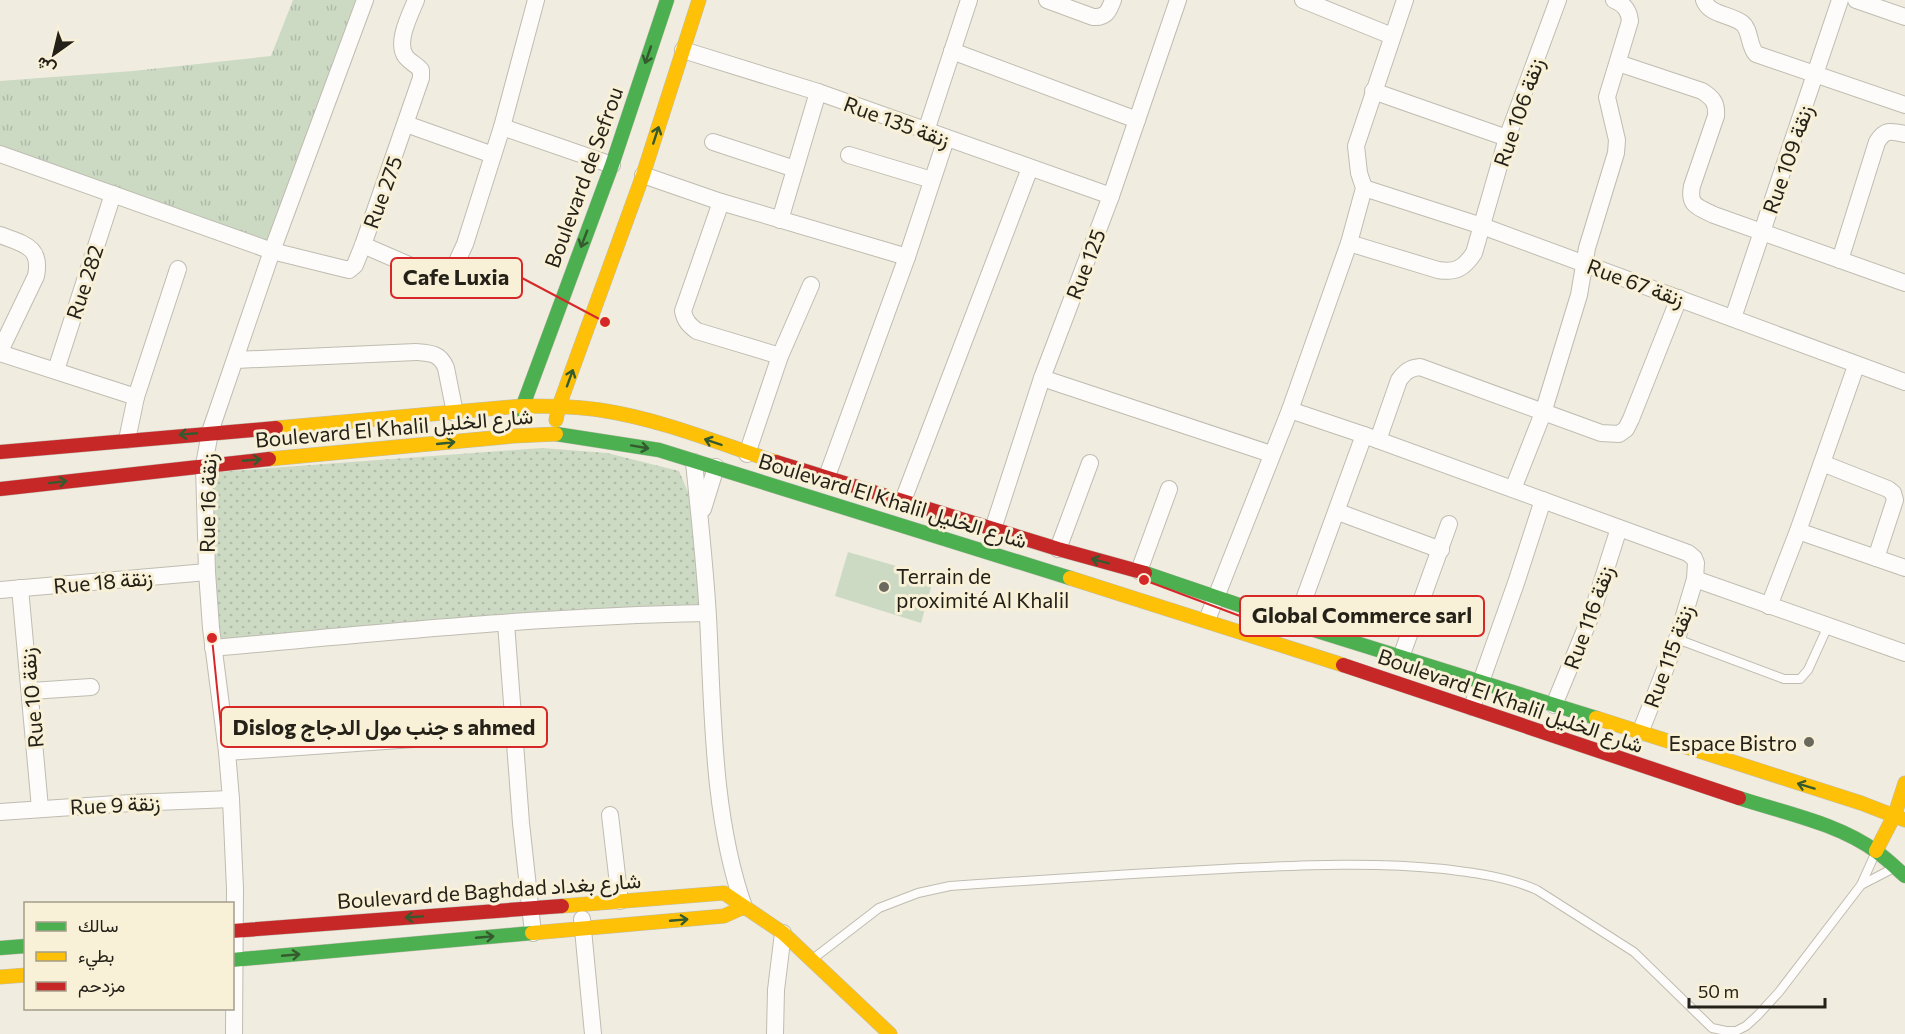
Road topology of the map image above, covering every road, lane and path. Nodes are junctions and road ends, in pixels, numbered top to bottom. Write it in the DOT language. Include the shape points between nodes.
graph roads {
  1 [pos="365,0"];
  2 [pos="416,0"];
  3 [pos="536,0"];
  4 [pos="667,0"];
  5 [pos="699,0"];
  6 [pos="969,0"];
  7 [pos="1047,0"];
  8 [pos="1178,0"];
  9 [pos="1304,0"];
  10 [pos="1405,0"];
  11 [pos="1558,0"];
  12 [pos="1614,0"];
  13 [pos="1704,0"];
  14 [pos="1840,0"];
  15 [pos="1856,0"];
  16 [pos="1112,3"];
  17 [pos="1905,17"];
  18 [pos="1392,36"];
  19 [pos="683,50"];
  20 [pos="952,51"];
  21 [pos="1618,63"];
  22 [pos="1816,74"];
  23 [pos="1373,91"];
  24 [pos="818,92"];
  25 [pos="1905,105"];
  26 [pos="1137,120"];
  27 [pos="406,124"];
  28 [pos="502,127"];
  29 [pos="926,131"];
  30 [pos="1905,134"];
  31 [pos="1507,138"];
  32 [pos="946,139"];
  33 [pos="713,142"];
  34 [pos="0,154"];
  35 [pos="849,154"];
  36 [pos="493,155"];
  37 [pos="612,165"];
  38 [pos="1030,168"];
  39 [pos="795,170"];
  40 [pos="644,175"];
  41 [pos="932,180"];
  42 [pos="1364,188"];
  43 [pos="113,194"];
  44 [pos="1111,196"];
  45 [pos="721,202"];
  46 [pos="780,220"];
  47 [pos="1482,226"];
  48 [pos="1761,232"];
  49 [pos="0,235"];
  50 [pos="1349,243"];
  51 [pos="363,245"];
  52 [pos="272,251"];
  53 [pos="907,257"];
  54 [pos="1840,260"];
  55 [pos="1584,264"];
  56 [pos="178,268"];
  57 [pos="1905,283"];
  58 [pos="811,285"];
  59 [pos="1679,298"];
  60 [pos="1733,318"];
  61 [pos="0,352"];
  62 [pos="780,356"];
  63 [pos="236,360"];
  64 [pos="1856,366"];
  65 [pos="56,370"];
  66 [pos="1042,378"];
  67 [pos="1905,382"];
  68 [pos="136,397"];
  69 [pos="522,406"];
  70 [pos="560,406"];
  71 [pos="1290,410"];
  72 [pos="1543,412"];
  73 [pos="455,413"];
  74 [pos="210,432"];
  75 [pos="553,434"];
  76 [pos="514,436"];
  77 [pos="1371,438"];
  78 [pos="127,440"];
  79 [pos="0,452"];
  80 [pos="747,454"];
  81 [pos="1271,454"];
  82 [pos="694,462"];
  83 [pos="1090,463"];
  84 [pos="1822,463"];
  85 [pos="204,465"];
  86 [pos="716,467"];
  87 [pos="826,479"];
  88 [pos="0,489"];
  89 [pos="1169,489"];
  90 [pos="1513,489"];
  91 [pos="1543,500"];
  92 [pos="902,503"];
  93 [pos="1338,512"];
  94 [pos="701,518"];
  95 [pos="1449,524"];
  96 [pos="1619,528"];
  97 [pos="993,529"];
  98 [pos="1798,531"];
  99 [pos="1058,549"];
  100 [pos="1441,550"];
  101 [pos="1876,558"];
  102 [pos="1905,568"];
  103 [pos="1139,571"];
  104 [pos="207,572"];
  105 [pos="1695,579"];
  106 [pos="20,588"];
  107 [pos="0,590"];
  108 [pos="1215,598"];
  109 [pos="1769,606"];
  110 [pos="707,613"];
  111 [pos="1207,620"];
  112 [pos="506,623"];
  113 [pos="1295,624"];
  114 [pos="1828,626"];
  115 [pos="1677,639"];
  116 [pos="213,648"];
  117 [pos="1905,653"];
  118 [pos="1401,657"];
  119 [pos="1480,681"];
  120 [pos="91,687"];
  121 [pos="31,691"];
  122 [pos="1554,705"];
  123 [pos="1472,707"];
  124 [pos="514,732"];
  125 [pos="1640,733"];
  126 [pos="227,752"];
  127 [pos="1680,763"];
  128 [pos="1905,783"];
  129 [pos="231,800"];
  130 [pos="40,808"];
  131 [pos="0,812"];
  132 [pos="610,815"];
  133 [pos="1900,817"];
  134 [pos="1876,851"];
  135 [pos="1900,867"];
  136 [pos="1861,885"];
  137 [pos="620,901"];
  138 [pos="233,902"];
  139 [pos="581,904"];
  140 [pos="744,907"];
  141 [pos="530,908"];
  142 [pos="582,928"];
  143 [pos="234,931"];
  144 [pos="533,933"];
  145 [pos="783,933"];
  146 [pos="24,946"];
  147 [pos="0,948"];
  148 [pos="234,960"];
  149 [pos="811,960"];
  150 [pos="24,975"];
  151 [pos="0,977"];
  152 [pos="234,1010"];
  153 [pos="234,1034"];
  154 [pos="593,1034"];
  155 [pos="775,1034"];
  156 [pos="890,1034"];
  1 -- 52 [label="street, Rue 16 زنقة"];
  2 -- 27 [label="street, Rue 275" via="402,46 405,56 421,70"];
  3 -- 28 [label="street"];
  4 -- 37 [label="street, Boulevard de Sefrou, one-way"];
  5 -- 19 [label="street"];
  6 -- 20 [label="street"];
  7 -- 16 [label="street" via="1100,18"];
  8 -- 26 [label="street, Rue 125"];
  9 -- 18 [label="street"];
  10 -- 18 [label="street"];
  11 -- 31 [label="street, Rue 106 زنقة"];
  12 -- 21 [label="street" via="1625,7 1630,21"];
  13 -- 22 [label="street" via="1710,9 1743,23 1756,54"];
  14 -- 22 [label="street, Rue 109 زنقة"];
  15 -- 17 [label="street"];
  18 -- 23 [label="street"];
  19 -- 24 [label="street, Rue 135 زنقة"];
  40 -- 19 [label="street, one-way"];
  20 -- 26 [label="street"];
  20 -- 29 [label="street"];
  21 -- 48 [label="street" via="1711,97 1717,105 1716,117 1690,197 1701,209"];
  21 -- 55 [label="street" via="1607,97 1617,140 1616,153"];
  22 -- 25 [label="street"];
  22 -- 48 [label="street, Rue 109 زنقة"];
  23 -- 31 [label="street"];
  23 -- 42 [label="street" via="1356,146"];
  24 -- 29 [label="street, Rue 135 زنقة"];
  24 -- 39 [label="street"];
  26 -- 44 [label="street, Rue 125"];
  27 -- 36 [label="street"];
  27 -- 51 [label="street, Rue 275"];
  28 -- 36 [label="street"];
  28 -- 37 [label="street"];
  29 -- 32 [label="street, Rue 135 زنقة"];
  30 -- 54 [label="street" via="1885,132 1878,142"];
  31 -- 47 [label="street, Rue 106 زنقة"];
  32 -- 38 [label="street, Rue 135 زنقة"];
  32 -- 41 [label="street"];
  33 -- 39 [label="street"];
  34 -- 43 [label="street"];
  35 -- 41 [label="street"];
  36 -- 51 [label="street" via="453,270 440,275 425,272"];
  37 -- 69 [label="street, Boulevard de Sefrou, one-way"];
  38 -- 44 [label="street, Rue 135 زنقة"];
  38 -- 92 [label="street"];
  39 -- 46 [label="street"];
  40 -- 45 [label="street"];
  70 -- 40 [label="street, one-way"];
  41 -- 53 [label="street"];
  42 -- 47 [label="street, Rue 67 زنقة"];
  42 -- 50 [label="street"];
  43 -- 52 [label="street"];
  43 -- 65 [label="street, Rue 282"];
  44 -- 66 [label="street, Rue 125"];
  45 -- 46 [label="street"];
  45 -- 62 [label="street" via="683,311 688,324 697,331"];
  46 -- 53 [label="street"];
  47 -- 50 [label="street, Rue 106 زنقة" via="1468,262 1451,272"];
  47 -- 55 [label="street, Rue 67 زنقة"];
  48 -- 54 [label="street"];
  48 -- 60 [label="street, Rue 109 زنقة"];
  49 -- 61 [label="street" via="31,250 39,263"];
  50 -- 71 [label="street"];
  51 -- 52 [label="street, Rue 275" via="353,268 345,270"];
  52 -- 63 [label="street, Rue 16 زنقة"];
  53 -- 87 [label="street"];
  54 -- 57 [label="street"];
  55 -- 59 [label="street, Rue 67 زنقة"];
  55 -- 72 [label="street" via="1579,295"];
  56 -- 68 [label="street"];
  58 -- 62 [label="street"];
  59 -- 60 [label="street, Rue 67 زنقة"];
  59 -- 72 [label="street" via="1626,429 1619,434 1601,433"];
  60 -- 64 [label="street, Rue 67 زنقة"];
  61 -- 65 [label="street"];
  62 -- 80 [label="street"];
  63 -- 73 [label="street" via="433,353 446,368"];
  63 -- 74 [label="street, Rue 16 زنقة"];
  64 -- 67 [label="street, Rue 67 زنقة"];
  64 -- 84 [label="street"];
  65 -- 68 [label="street"];
  66 -- 81 [label="street"];
  66 -- 97 [label="street, Rue 125"];
  68 -- 78 [label="street"];
  69 -- 70 [label="street, Boulevard El Khalil شارع الخليل"];
  69 -- 73 [label="street, Boulevard El Khalil شارع الخليل"];
  69 -- 76 [label="street, Boulevard de Sefrou"];
  70 -- 75 [label="street"];
  80 -- 70 [label="street, Boulevard El Khalil شارع الخليل, one-way" via="651,421"];
  71 -- 77 [label="street"];
  71 -- 81 [label="street"];
  72 -- 77 [label="street" via="1432,371 1412,368 1399,380"];
  72 -- 90 [label="street"];
  73 -- 74 [label="street, Boulevard El Khalil شارع الخليل"];
  74 -- 78 [label="street, Boulevard El Khalil شارع الخليل, one-way"];
  74 -- 85 [label="street, Rue 16 زنقة"];
  75 -- 76 [label="street, Boulevard El Khalil شارع الخليل"];
  75 -- 82 [label="street, Boulevard El Khalil شارع الخليل, one-way" via="659,450"];
  85 -- 76 [label="street, Boulevard El Khalil شارع الخليل, one-way"];
  77 -- 90 [label="street"];
  77 -- 93 [label="street"];
  78 -- 79 [label="street, Boulevard El Khalil شارع الخليل"];
  80 -- 87 [label="street, Boulevard El Khalil شارع الخليل"];
  81 -- 108 [label="street"];
  82 -- 86 [label="street, Boulevard El Khalil شارع الخليل"];
  82 -- 94 [label="street"];
  83 -- 99 [label="street"];
  84 -- 98 [label="street"];
  84 -- 101 [label="street" via="1893,494 1895,500"];
  88 -- 85 [label="street, Boulevard El Khalil شارع الخليل, one-way"];
  85 -- 104 [label="street, Rue 16 زنقة"];
  86 -- 94 [label="street"];
  86 -- 111 [label="street, Boulevard El Khalil شارع الخليل"];
  87 -- 92 [label="street, Boulevard El Khalil شارع الخليل"];
  89 -- 103 [label="street"];
  90 -- 91 [label="street"];
  91 -- 96 [label="street"];
  91 -- 119 [label="street"];
  92 -- 97 [label="street, Boulevard El Khalil شارع الخليل"];
  93 -- 100 [label="street"];
  93 -- 113 [label="street"];
  94 -- 110 [label="street"];
  95 -- 100 [label="street"];
  96 -- 105 [label="street" via="1688,553 1696,563"];
  96 -- 122 [label="street, Rue 116 زنقة" via="1592,613"];
  97 -- 99 [label="street, Boulevard El Khalil شارع الخليل"];
  98 -- 101 [label="street"];
  98 -- 109 [label="street"];
  103 -- 99 [label="street, Boulevard El Khalil شارع الخليل, one-way"];
  100 -- 118 [label="street"];
  101 -- 102 [label="street"];
  103 -- 108 [label="street, Boulevard El Khalil شارع الخليل"];
  104 -- 106 [label="street, Rue 18 زنقة"];
  104 -- 116 [label="street, Rue 16 زنقة"];
  105 -- 109 [label="street"];
  105 -- 115 [label="street, Rue 115 زنقة"];
  106 -- 107 [label="street, Rue 18 زنقة"];
  106 -- 121 [label="street, Rue 10 زنقة"];
  108 -- 111 [label="street"];
  108 -- 113 [label="street, Boulevard El Khalil شارع الخليل"];
  109 -- 114 [label="street"];
  110 -- 112 [label="street"];
  110 -- 140 [label="street" via="719,794"];
  111 -- 123 [label="street, Boulevard El Khalil شارع الخليل"];
  112 -- 116 [label="street"];
  112 -- 124 [label="street"];
  113 -- 118 [label="street, Boulevard El Khalil شارع الخليل"];
  114 -- 115 [label="lane" via="1800,679 1784,679"];
  114 -- 117 [label="street"];
  115 -- 125 [label="street, Rue 115 زنقة"];
  116 -- 126 [label="street, Rue 16 زنقة"];
  118 -- 119 [label="street, Boulevard El Khalil شارع الخليل"];
  119 -- 122 [label="street, Boulevard El Khalil شارع الخليل"];
  119 -- 123 [label="street"];
  120 -- 121 [label="street"];
  121 -- 130 [label="street, Rue 10 زنقة"];
  122 -- 125 [label="street, Boulevard El Khalil شارع الخليل"];
  123 -- 127 [label="street, Boulevard El Khalil شارع الخليل"];
  124 -- 126 [label="street"];
  124 -- 141 [label="street"];
  125 -- 127 [label="street, Boulevard El Khalil شارع الخليل"];
  126 -- 129 [label="street, Rue 16 زنقة"];
  133 -- 127 [label="street, Boulevard El Khalil شارع الخليل, one-way"];
  127 -- 134 [label="street, Boulevard El Khalil شارع الخليل"];
  128 -- 133 [label="street"];
  129 -- 130 [label="street, Rue 9 زنقة"];
  129 -- 138 [label="street, Rue 16 زنقة"];
  130 -- 131 [label="street, Rue 9 زنقة"];
  132 -- 137 [label="street"];
  133 -- 134 [label="street"];
  134 -- 135 [label="street, Boulevard El Khalil شارع الخليل"];
  134 -- 136 [label="lane"];
  135 -- 136 [label="lane"];
  136 -- 149 [label="lane" via="1758,1015 1746,1026 1726,1031 1712,1028 1634,952 1537,890 1477,873 1402,865 1220,869 951,886 879,908"];
  137 -- 139 [label="street, Boulevard de Baghdad شارع بغداد"];
  137 -- 140 [label="street, Boulevard de Baghdad شارع بغداد" via="724,893"];
  139 -- 141 [label="street, Boulevard de Baghdad شارع بغداد"];
  139 -- 142 [label="street"];
  142 -- 140 [label="street, Boulevard de Baghdad شارع بغداد, one-way" via="724,915"];
  140 -- 145 [label="street, Boulevard de Baghdad شارع بغداد"];
  141 -- 143 [label="street, Boulevard de Baghdad شارع بغداد, one-way"];
  141 -- 144 [label="street"];
  142 -- 144 [label="street, Boulevard de Baghdad شارع بغداد"];
  142 -- 154 [label="street"];
  148 -- 144 [label="street, Boulevard de Baghdad شارع بغداد, one-way"];
  145 -- 149 [label="street, Boulevard de Baghdad شارع بغداد"];
  145 -- 155 [label="street"];
  146 -- 147 [label="street"];
  149 -- 156 [label="street, Boulevard de Baghdad شارع بغداد"];
  150 -- 151 [label="street"];
  152 -- 153 [label="street, Rue 16 زنقة"];
}
